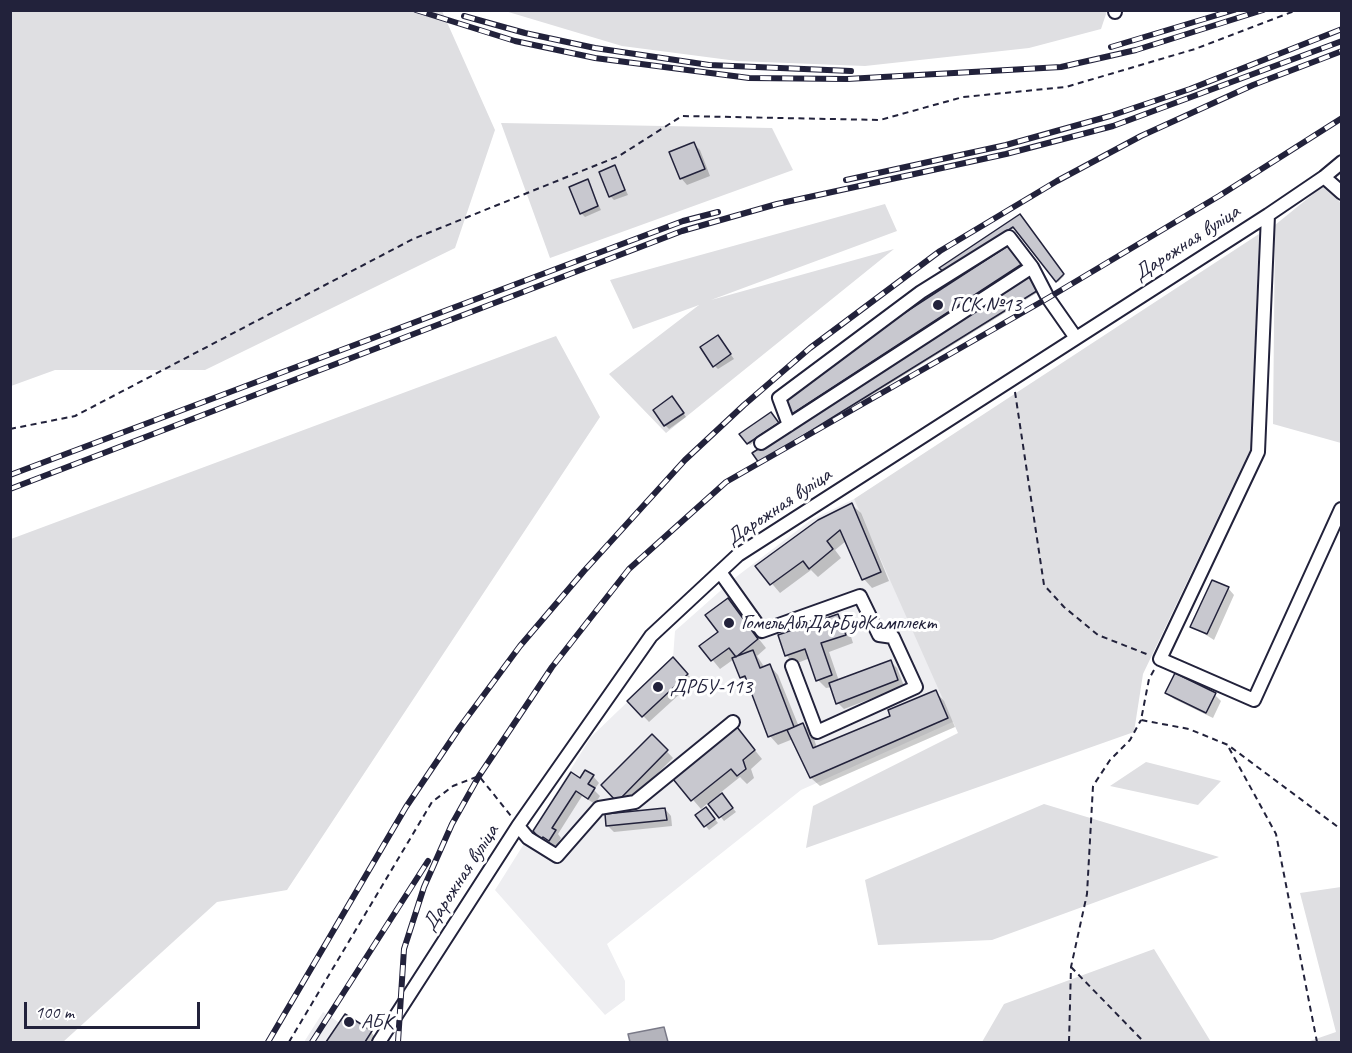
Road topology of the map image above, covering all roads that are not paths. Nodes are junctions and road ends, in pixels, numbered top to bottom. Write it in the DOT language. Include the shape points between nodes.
graph roads {
  1 [pos="1341,162"];
  2 [pos="1324,177"];
  3 [pos="1341,193"];
  4 [pos="1268,215"];
  5 [pos="1032,267"];
  6 [pos="1076,338"];
  7 [pos="789,425"];
  8 [pos="761,442"];
  9 [pos="1341,509"];
  10 [pos="720,572"];
  11 [pos="792,666"];
  12 [pos="733,723"];
  13 [pos="518,826"];
  14 [pos="380,1038"];
  1 -- 2 [label="street, Дарожная вуліца"];
  2 -- 3 [label="street"];
  2 -- 4 [label="street, Дарожная вуліца"];
  4 -- 6 [label="street, Дарожная вуліца"];
  4 -- 9 [label="street" via="1258,452 1160,659 1254,700"];
  5 -- 6 [label="street"];
  5 -- 7 [label="street"];
  5 -- 7 [label="street" via="1009,237 921,292 778,398"];
  6 -- 10 [label="street, Дарожная вуліца" via="738,555"];
  7 -- 8 [label="street"];
  10 -- 11 [label="street" via="762,631 860,596 879,635 893,637 916,687 817,732"];
  10 -- 13 [label="street, Дарожная вуліца" via="651,636"];
  12 -- 13 [label="street" via="635,802 599,808 557,856 528,838"];
  13 -- 14 [label="street, Дарожная вуліца"];
}
